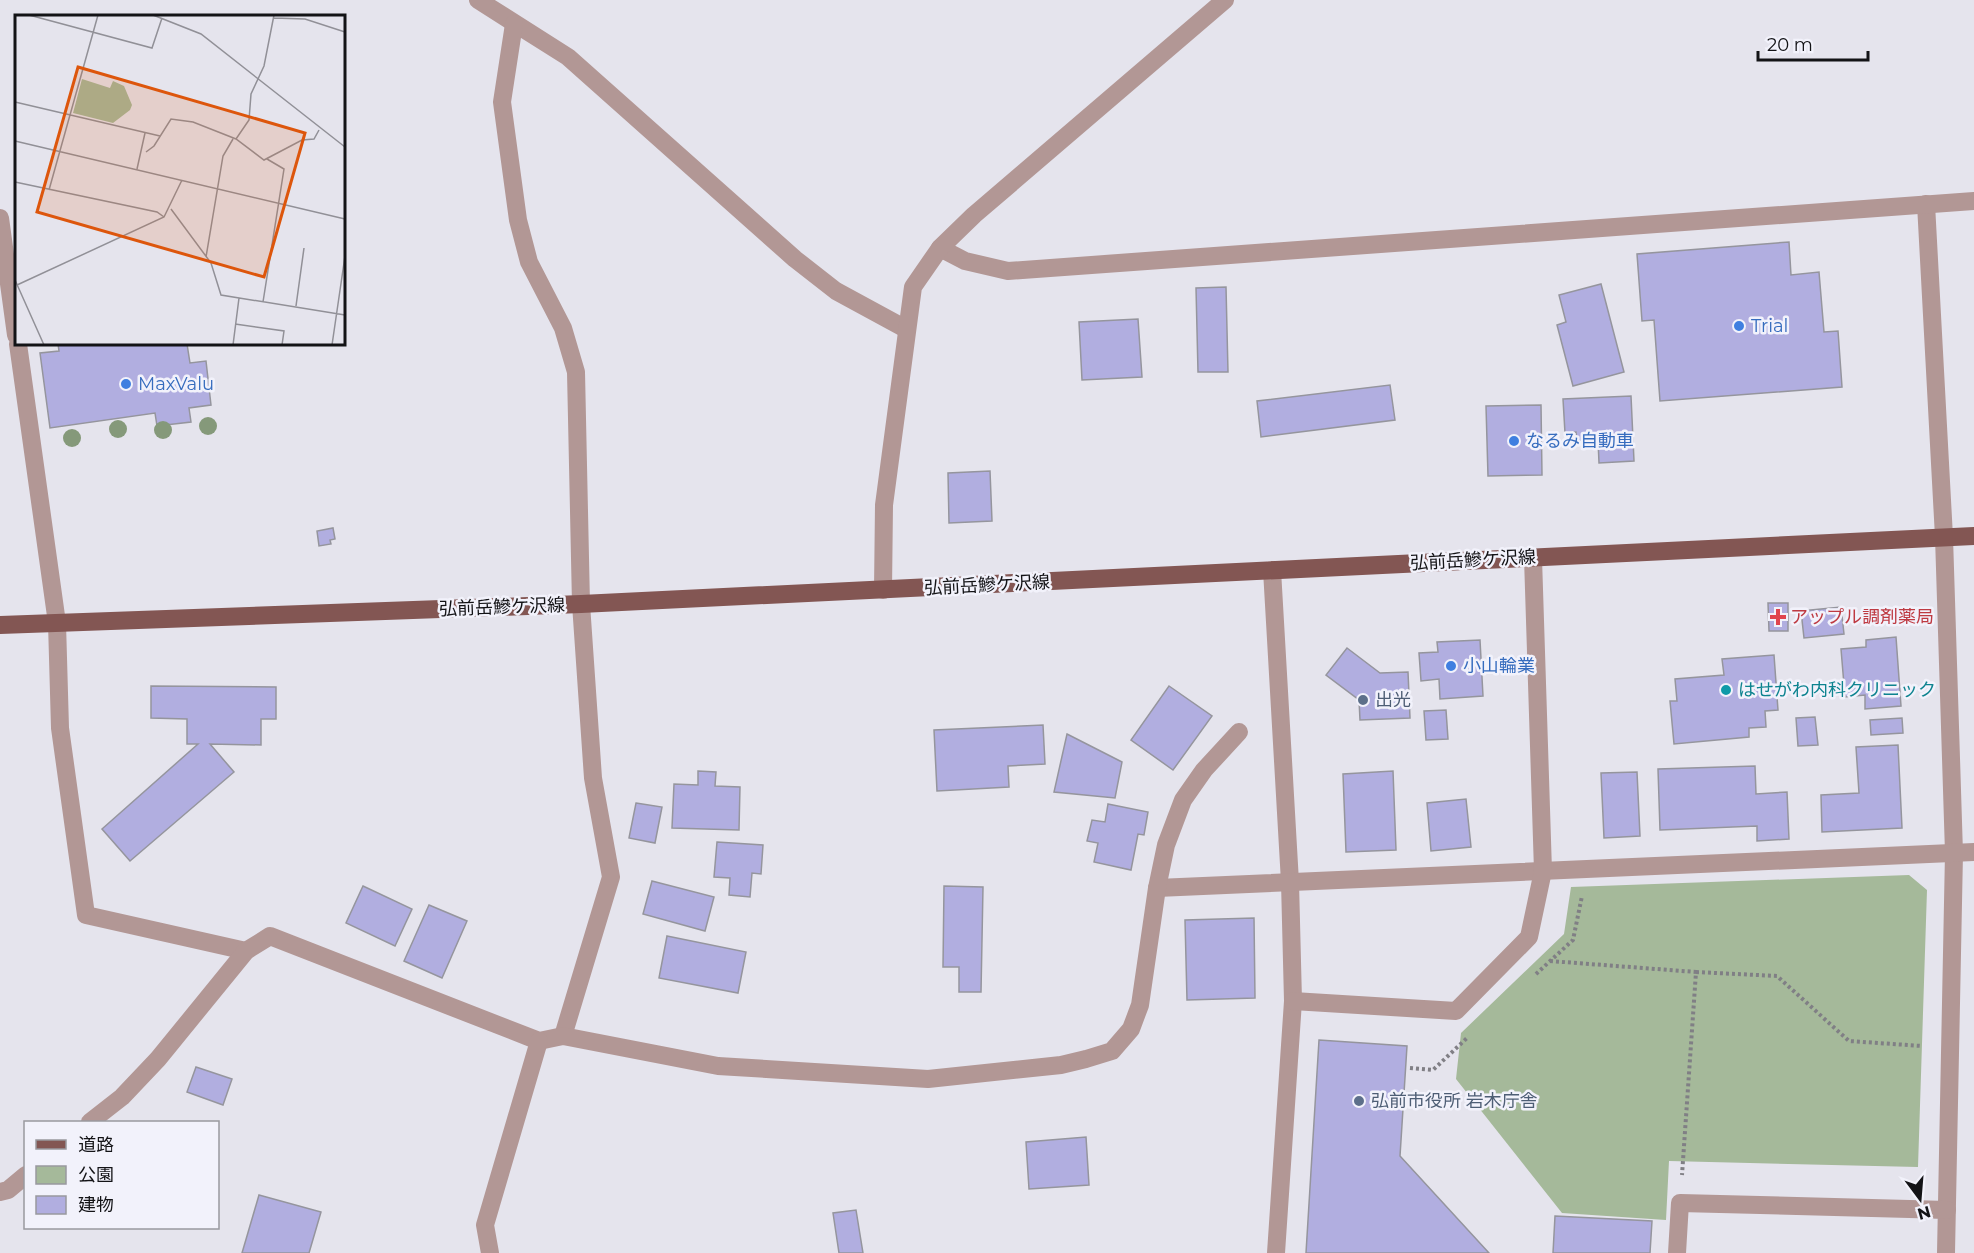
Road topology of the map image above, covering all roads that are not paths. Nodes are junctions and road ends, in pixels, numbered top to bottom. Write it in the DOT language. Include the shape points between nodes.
graph roads {
  1 [pos="478,0"];
  2 [pos="1225,0"];
  3 [pos="514,24"];
  4 [pos="1974,201"];
  5 [pos="1926,204"];
  6 [pos="0,218"];
  7 [pos="940,248"];
  8 [pos="15,328"];
  9 [pos="906,329"];
  10 [pos="18,345"];
  11 [pos="1974,536"];
  12 [pos="1944,537"];
  13 [pos="1533,558"];
  14 [pos="1272,570"];
  15 [pos="883,590"];
  16 [pos="581,604"];
  17 [pos="57,623"];
  18 [pos="0,625"];
  19 [pos="1239,732"];
  20 [pos="1974,852"];
  21 [pos="1954,853"];
  22 [pos="1543,871"];
  23 [pos="1290,882"];
  24 [pos="1157,888"];
  25 [pos="246,951"];
  26 [pos="1293,1001"];
  27 [pos="563,1036"];
  28 [pos="539,1041"];
  29 [pos="91,1121"];
  30 [pos="24,1177"];
  31 [pos="0,1192"];
  32 [pos="1947,1210"];
  33 [pos="490,1253"];
  34 [pos="1276,1253"];
  35 [pos="1677,1253"];
  36 [pos="1946,1253"];
  1 -- 3 [label="street"];
  2 -- 7 [label="street"];
  3 -- 9 [label="street" via="568,57 836,291"];
  3 -- 16 [label="street" via="502,102 518,220 529,262 562,328 576,372"];
  4 -- 5 [label="street"];
  5 -- 7 [label="street" via="1008,271 964,261"];
  5 -- 12 [label="street"];
  6 -- 8 [label="street"];
  7 -- 9 [label="street" via="913,287"];
  9 -- 15 [label="street" via="884,505"];
  10 -- 17 [label="street"];
  11 -- 12 [label="main road, 弘前岳鰺ケ沢線"];
  12 -- 13 [label="main road, 弘前岳鰺ケ沢線"];
  12 -- 21 [label="street"];
  13 -- 14 [label="main road, 弘前岳鰺ケ沢線"];
  13 -- 22 [label="street"];
  14 -- 15 [label="main road, 弘前岳鰺ケ沢線"];
  14 -- 23 [label="street"];
  15 -- 16 [label="main road, 弘前岳鰺ケ沢線"];
  16 -- 17 [label="main road, 弘前岳鰺ケ沢線"];
  16 -- 27 [label="street" via="593,778 611,877"];
  17 -- 18 [label="main road, 弘前岳鰺ケ沢線"];
  17 -- 25 [label="street" via="60,728 86,915"];
  19 -- 24 [label="street" via="1183,800 1166,845"];
  20 -- 21 [label="street"];
  21 -- 22 [label="street"];
  21 -- 32 [label="street"];
  22 -- 23 [label="street"];
  22 -- 26 [label="street" via="1529,937 1456,1011"];
  23 -- 24 [label="street"];
  23 -- 26 [label="street"];
  24 -- 27 [label="street" via="1140,1005 1131,1029 1112,1051 1086,1059 928,1078 718,1066"];
  25 -- 28 [label="street" via="270,936"];
  25 -- 29 [label="street" via="158,1059"];
  26 -- 34 [label="street"];
  27 -- 28 [label="street"];
  28 -- 33 [label="street" via="485,1226"];
  30 -- 31 [label="street"];
  32 -- 35 [label="street" via="1680,1203"];
  32 -- 36 [label="street"];
}
